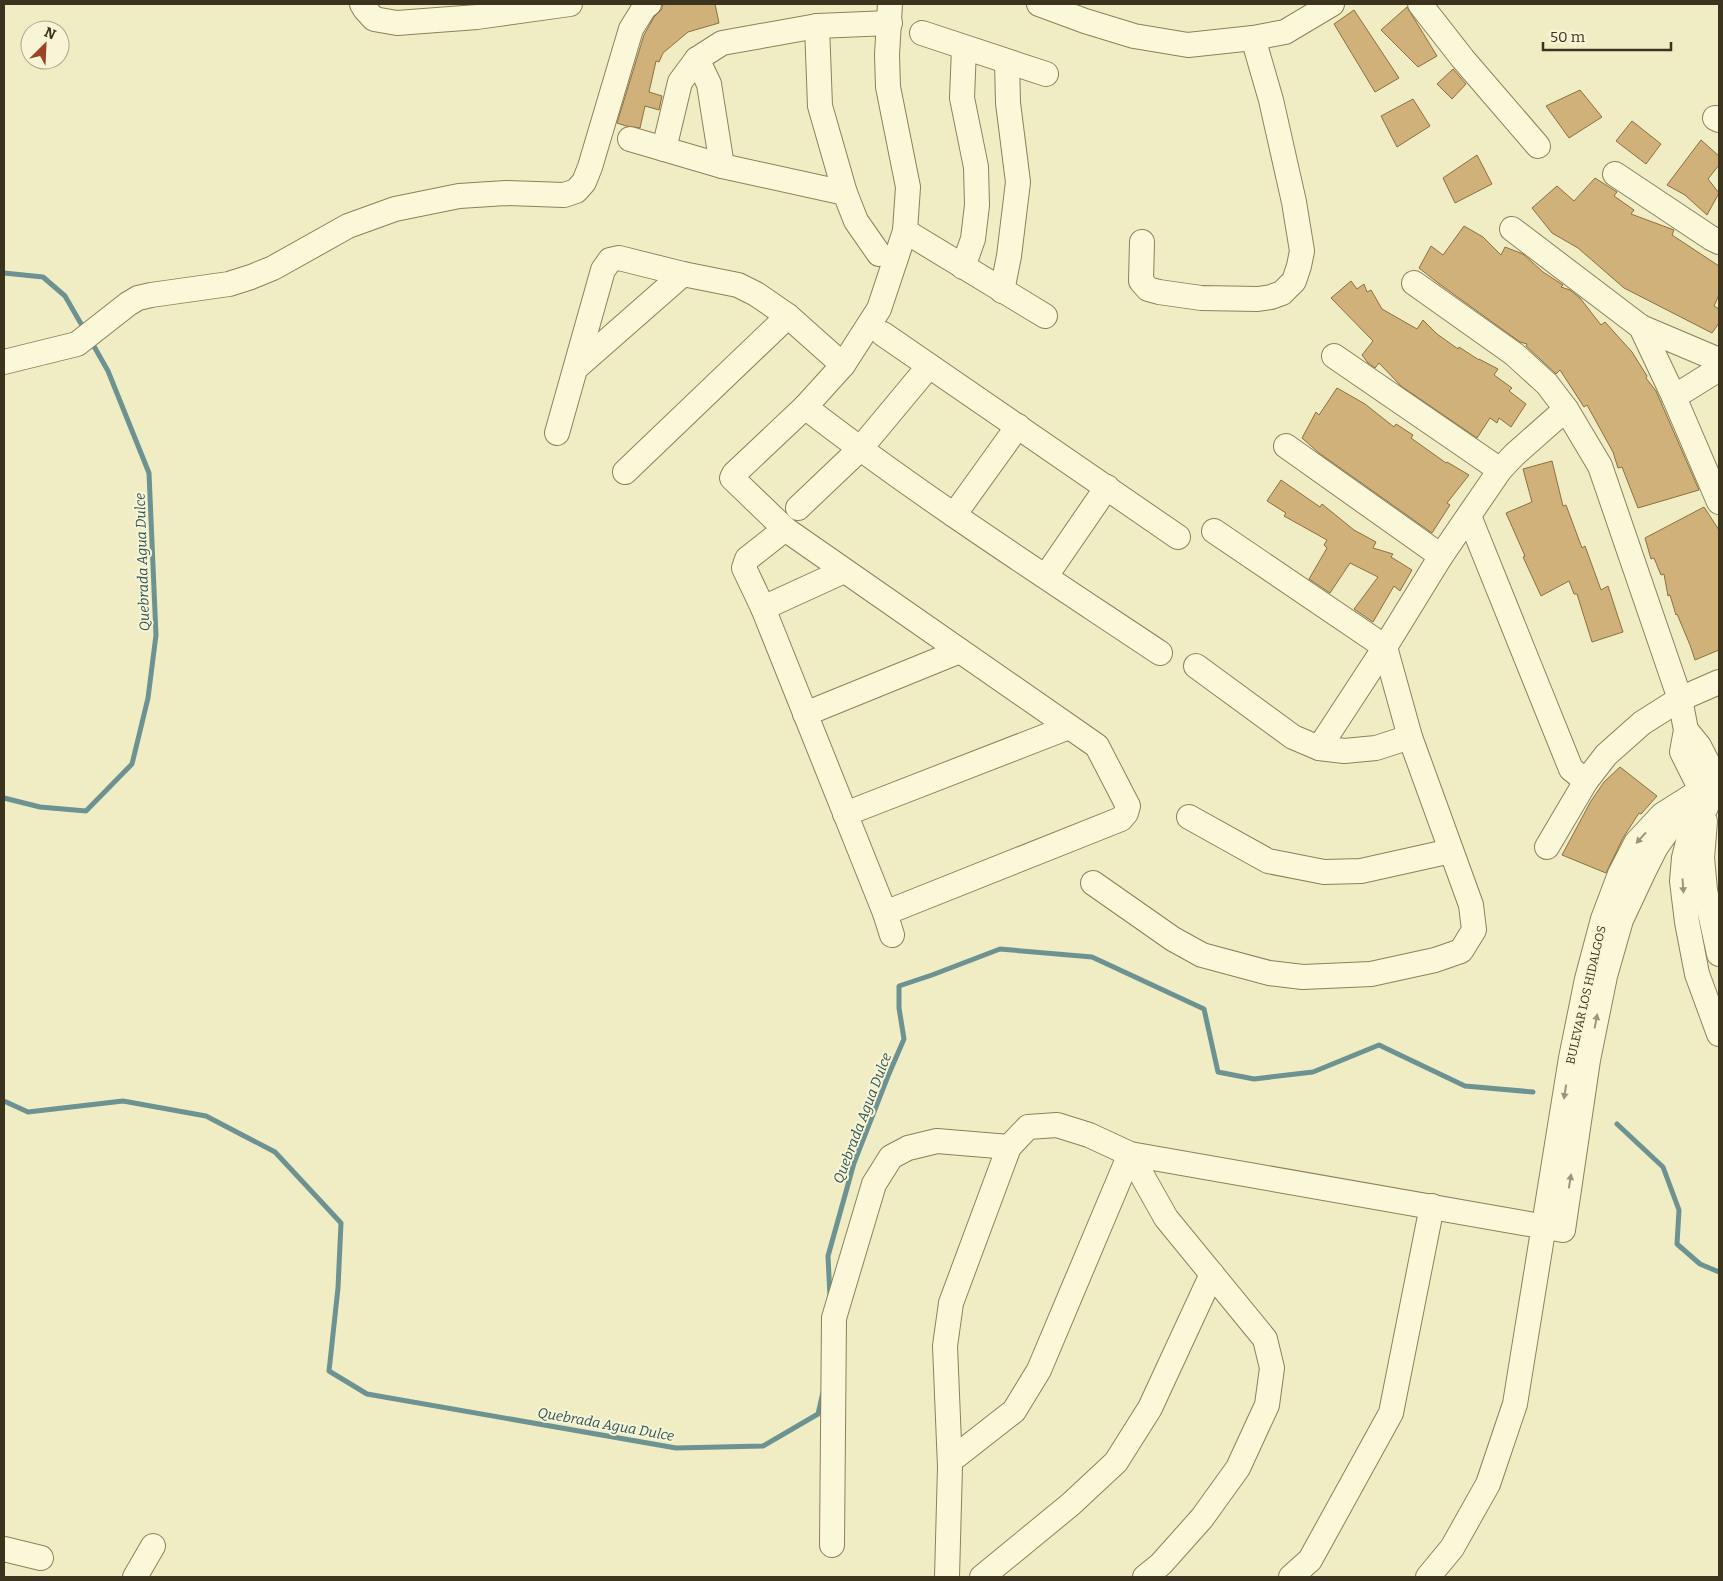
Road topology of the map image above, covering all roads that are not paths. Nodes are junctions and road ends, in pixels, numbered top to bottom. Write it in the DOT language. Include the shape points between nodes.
graph roads {
  1 [pos="362,4"];
  2 [pos="570,4"];
  3 [pos="649,4"];
  4 [pos="1039,4"];
  5 [pos="1332,4"];
  6 [pos="1420,4"];
  7 [pos="478,10"];
  8 [pos="890,13"];
  9 [pos="817,26"];
  10 [pos="922,33"];
  11 [pos="1253,38"];
  12 [pos="964,48"];
  13 [pos="696,59"];
  14 [pos="1007,62"];
  15 [pos="1046,74"];
  16 [pos="630,139"];
  17 [pos="1538,146"];
  18 [pos="664,149"];
  19 [pos="722,166"];
  20 [pos="1615,174"];
  21 [pos="845,193"];
  22 [pos="1512,229"];
  23 [pos="905,231"];
  24 [pos="1142,242"];
  25 [pos="1719,242"];
  26 [pos="879,254"];
  27 [pos="963,267"];
  28 [pos="683,274"];
  29 [pos="1414,283"];
  30 [pos="1002,292"];
  31 [pos="788,316"];
  32 [pos="1045,316"];
  33 [pos="1641,326"];
  34 [pos="883,334"];
  35 [pos="1334,356"];
  36 [pos="1719,360"];
  37 [pos="4,362"];
  38 [pos="843,365"];
  39 [pos="930,366"];
  40 [pos="577,367"];
  41 [pos="1719,368"];
  42 [pos="1674,397"];
  43 [pos="805,407"];
  44 [pos="1566,409"];
  45 [pos="1018,426"];
  46 [pos="557,433"];
  47 [pos="1286,446"];
  48 [pos="860,449"];
  49 [pos="1500,470"];
  50 [pos="625,472"];
  51 [pos="1107,487"];
  52 [pos="1719,502"];
  53 [pos="798,508"];
  54 [pos="954,516"];
  55 [pos="1469,516"];
  56 [pos="785,529"];
  57 [pos="1214,531"];
  58 [pos="1178,537"];
  59 [pos="1441,556"];
  60 [pos="844,571"];
  61 [pos="1046,576"];
  62 [pos="762,608"];
  63 [pos="1385,648"];
  64 [pos="960,651"];
  65 [pos="1160,653"];
  66 [pos="1196,666"];
  67 [pos="1719,682"];
  68 [pos="1680,699"];
  69 [pos="805,714"];
  70 [pos="1069,727"];
  71 [pos="1410,737"];
  72 [pos="1319,748"];
  73 [pos="1586,781"];
  74 [pos="1707,791"];
  75 [pos="845,814"];
  76 [pos="1189,817"];
  77 [pos="1668,829"];
  78 [pos="1690,839"];
  79 [pos="1547,847"];
  80 [pos="1451,851"];
  81 [pos="1093,883"];
  82 [pos="1719,954"];
  83 [pos="1719,1034"];
  84 [pos="1009,1147"];
  85 [pos="1130,1154"];
  86 [pos="1432,1206"];
  87 [pos="1553,1228"];
  88 [pos="1212,1274"];
  89 [pos="950,1460"];
  90 [pos="832,1545"];
  91 [pos="153,1546"];
  92 [pos="4,1549"];
  93 [pos="41,1558"];
  94 [pos="135,1577"];
  95 [pos="947,1577"];
  96 [pos="982,1577"];
  97 [pos="1145,1577"];
  98 [pos="1291,1577"];
  99 [pos="1428,1577"];
  1 -- 7 [label="street" via="374,19 396,23"];
  2 -- 7 [label="street"];
  3 -- 37 [label="street" via="631,29 590,167 576,191 544,196 506,193 460,196 395,209 348,226 251,277 229,284 138,298 77,344"];
  4 -- 11 [label="street" via="1134,36 1188,45"];
  5 -- 11 [label="street" via="1285,32"];
  6 -- 17 [label="street" via="1463,60"];
  8 -- 9 [label="street"];
  8 -- 23 [label="street" via="888,87 908,187"];
  9 -- 13 [label="street" via="722,43"];
  9 -- 21 [label="street" via="820,106"];
  10 -- 12 [label="street"];
  11 -- 24 [label="street" via="1294,202 1302,251 1294,280 1282,293 1258,299 1201,298 1159,292 1148,289 1141,281"];
  12 -- 14 [label="street"];
  12 -- 27 [label="street" via="962,98 976,167 977,205 973,239"];
  13 -- 18 [label="street" via="680,82"];
  13 -- 19 [label="street" via="709,84"];
  14 -- 15 [label="street"];
  14 -- 30 [label="street" via="1008,103 1018,182"];
  16 -- 18 [label="street"];
  18 -- 19 [label="street"];
  19 -- 21 [label="street"];
  20 -- 25 [label="street"];
  21 -- 26 [label="street" via="856,221"];
  22 -- 33 [label="street"];
  23 -- 27 [label="street"];
  23 -- 38 [label="street" via="879,309"];
  27 -- 30 [label="street"];
  28 -- 31 [label="street" via="738,285"];
  28 -- 40 [label="street"];
  28 -- 40 [label="street" via="619,258 610,260 603,270"];
  29 -- 44 [label="street" via="1514,354 1547,384"];
  30 -- 32 [label="street"];
  31 -- 38 [label="street"];
  31 -- 50 [label="street"];
  33 -- 36 [label="street"];
  33 -- 42 [label="street"];
  34 -- 39 [label="street"];
  35 -- 49 [label="street"];
  38 -- 43 [label="street"];
  39 -- 45 [label="street"];
  39 -- 48 [label="street"];
  40 -- 46 [label="street"];
  41 -- 42 [label="street"];
  42 -- 52 [label="street"];
  43 -- 48 [label="street"];
  43 -- 56 [label="street" via="732,476"];
  44 -- 49 [label="street"];
  44 -- 68 [label="street" via="1600,466"];
  45 -- 51 [label="street"];
  45 -- 54 [label="street"];
  47 -- 59 [label="street"];
  48 -- 53 [label="street"];
  48 -- 54 [label="street"];
  49 -- 55 [label="street"];
  51 -- 58 [label="street"];
  51 -- 61 [label="street"];
  54 -- 61 [label="street"];
  55 -- 59 [label="street"];
  55 -- 73 [label="street" via="1571,769"];
  56 -- 60 [label="street"];
  56 -- 62 [label="street" via="745,563 744,568"];
  57 -- 63 [label="street"];
  59 -- 63 [label="street"];
  60 -- 62 [label="street"];
  60 -- 64 [label="street"];
  61 -- 65 [label="street"];
  62 -- 69 [label="street"];
  63 -- 71 [label="street"];
  63 -- 72 [label="street"];
  64 -- 69 [label="street"];
  64 -- 70 [label="street"];
  66 -- 72 [label="street" via="1293,738"];
  67 -- 68 [label="street"];
  68 -- 73 [label="street" via="1642,723 1606,755"];
  68 -- 74 [label="street" via="1686,730 1682,752"];
  69 -- 75 [label="street"];
  70 -- 75 [label="street"];
  70 -- 75 [label="street" via="1097,746 1128,806 1126,814 888,924"];
  71 -- 72 [label="street" via="1376,748 1344,751"];
  71 -- 80 [label="street"];
  73 -- 79 [label="street"];
  74 -- 77 [label="street, BULEVAR LOS HIDALGOS"];
  74 -- 78 [label="street"];
  74 -- 82 [label="street" via="1702,858 1705,890"];
  74 -- 87 [label="street, BULEVAR LOS HIDALGOS, one-way" via="1662,815 1636,842 1603,919 1571,1058"];
  76 -- 80 [label="street" via="1268,861 1324,872 1361,872"];
  77 -- 78 [label="street" via="1683,832"];
  87 -- 77 [label="street, BULEVAR LOS HIDALGOS, one-way" via="1604,976 1621,920"];
  78 -- 83 [label="street, one-way" via="1682,881 1687,922 1697,974"];
  80 -- 81 [label="street" via="1471,905 1474,930 1462,951 1371,974 1304,977 1269,973 1202,954 1173,939"];
  84 -- 85 [label="street" via="1028,1128 1057,1125 1090,1134"];
  84 -- 89 [label="street" via="951,1303 945,1346"];
  84 -- 90 [label="street" via="937,1141 908,1148 891,1157 874,1184 834,1318"];
  85 -- 86 [label="street"];
  85 -- 88 [label="street" via="1166,1218"];
  85 -- 89 [label="street" via="1039,1370 1014,1411"];
  86 -- 87 [label="street"];
  86 -- 98 [label="street" via="1391,1412 1310,1560"];
  87 -- 99 [label="street" via="1515,1404 1488,1484 1452,1548"];
  88 -- 96 [label="street" via="1150,1408 1116,1462 1071,1504"];
  88 -- 97 [label="street" via="1265,1339 1272,1368 1267,1405 1238,1468 1202,1518 1162,1564"];
  89 -- 95 [label="street"];
  91 -- 94 [label="street"];
  92 -- 93 [label="street"];
}
